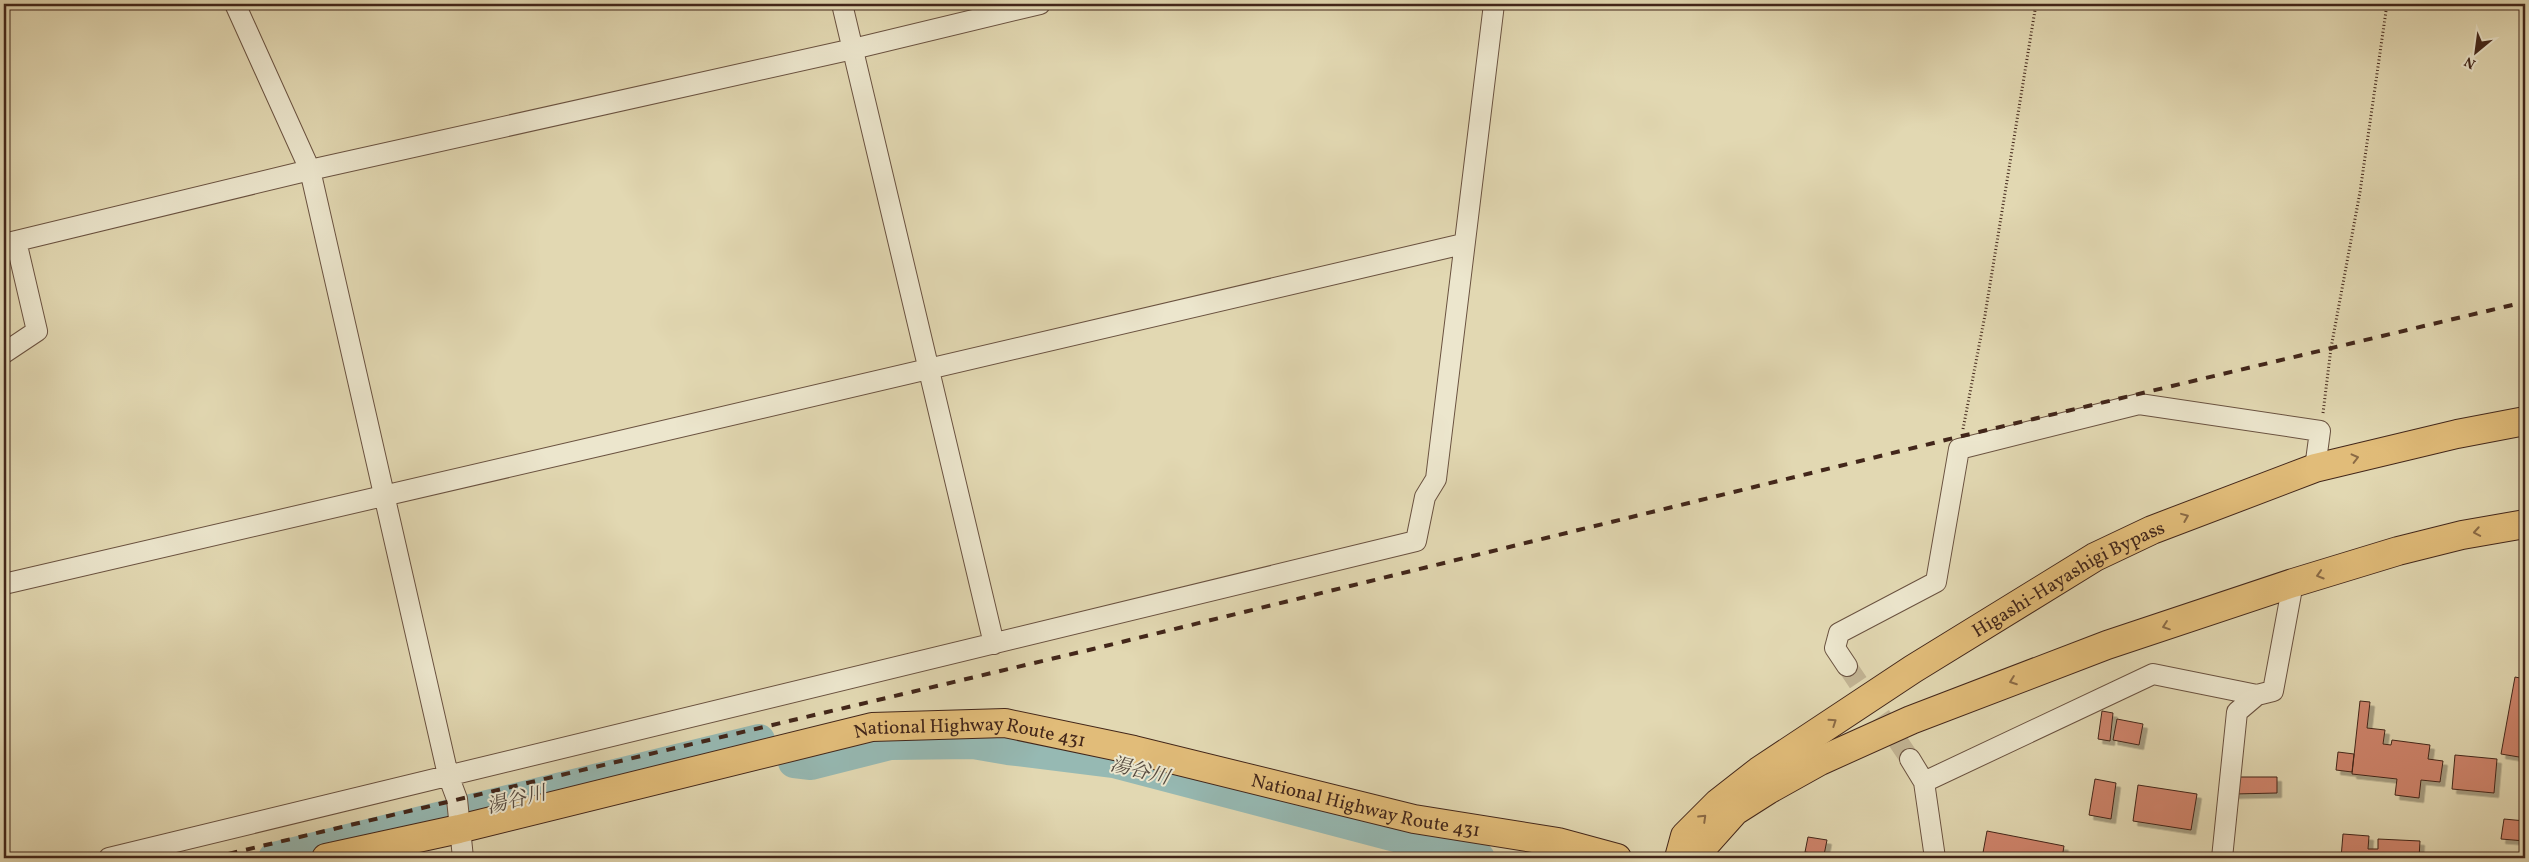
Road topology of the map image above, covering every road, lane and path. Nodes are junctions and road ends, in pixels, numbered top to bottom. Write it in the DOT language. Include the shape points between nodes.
graph roads {
  1 [pos="235,4"];
  2 [pos="842,4"];
  3 [pos="1040,4"];
  4 [pos="1494,4"];
  5 [pos="2036,4"];
  6 [pos="2387,4"];
  7 [pos="852,49"];
  8 [pos="310,170"];
  9 [pos="10,242"];
  10 [pos="1463,244"];
  11 [pos="4,353"];
  12 [pos="928,367"];
  13 [pos="2525,421"];
  14 [pos="2320,431"];
  15 [pos="1959,449"];
  16 [pos="2315,468"];
  17 [pos="385,497"];
  18 [pos="2525,524"];
  19 [pos="2293,583"];
  20 [pos="4,584"];
  21 [pos="994,644"];
  22 [pos="1847,666"];
  23 [pos="2257,695"];
  24 [pos="1910,759"];
  25 [pos="448,775"];
  26 [pos="1924,782"];
  27 [pos="459,829"];
  28 [pos="109,858"];
  29 [pos="326,858"];
  30 [pos="463,858"];
  31 [pos="1616,858"];
  32 [pos="1679,858"];
  33 [pos="1693,858"];
  34 [pos="1935,858"];
  35 [pos="2222,858"];
  1 -- 8 [label="street"];
  2 -- 7 [label="street"];
  3 -- 7 [label="street"];
  4 -- 10 [label="street"];
  5 -- 15 [label="path" via="1985,315"];
  6 -- 14 [label="path"];
  7 -- 8 [label="street"];
  7 -- 12 [label="street"];
  8 -- 9 [label="street"];
  8 -- 17 [label="street"];
  9 -- 11 [label="street" via="37,331"];
  10 -- 12 [label="street"];
  10 -- 21 [label="street" via="1436,479 1425,497 1416,541"];
  12 -- 17 [label="street"];
  12 -- 21 [label="street"];
  16 -- 13 [label="highway, Higashi-Hayashigi Bypass, one-way"];
  14 -- 15 [label="street" via="2139,404"];
  14 -- 16 [label="street"];
  15 -- 22 [label="street" via="1936,582 1839,633 1835,648"];
  32 -- 16 [label="highway, Higashi-Hayashigi Bypass, one-way" via="1684,836 1718,803 1759,771 1912,669 2050,583 2152,530"];
  17 -- 20 [label="street"];
  17 -- 25 [label="street"];
  18 -- 19 [label="highway, one-way" via="2398,551"];
  19 -- 23 [label="street" via="2273,691"];
  19 -- 33 [label="highway, one-way" via="2010,682 1910,720 1820,761 1735,811"];
  21 -- 25 [label="street"];
  23 -- 26 [label="street" via="2153,674"];
  23 -- 35 [label="street" via="2237,712"];
  24 -- 26 [label="street"];
  25 -- 27 [label="street" via="456,799"];
  25 -- 28 [label="street"];
  26 -- 34 [label="street"];
  27 -- 29 [label="highway, National Highway Route 431"];
  27 -- 30 [label="street"];
  27 -- 31 [label="highway, National Highway Route 431" via="872,727 1005,723 1134,750 1414,820 1558,842"];
}
